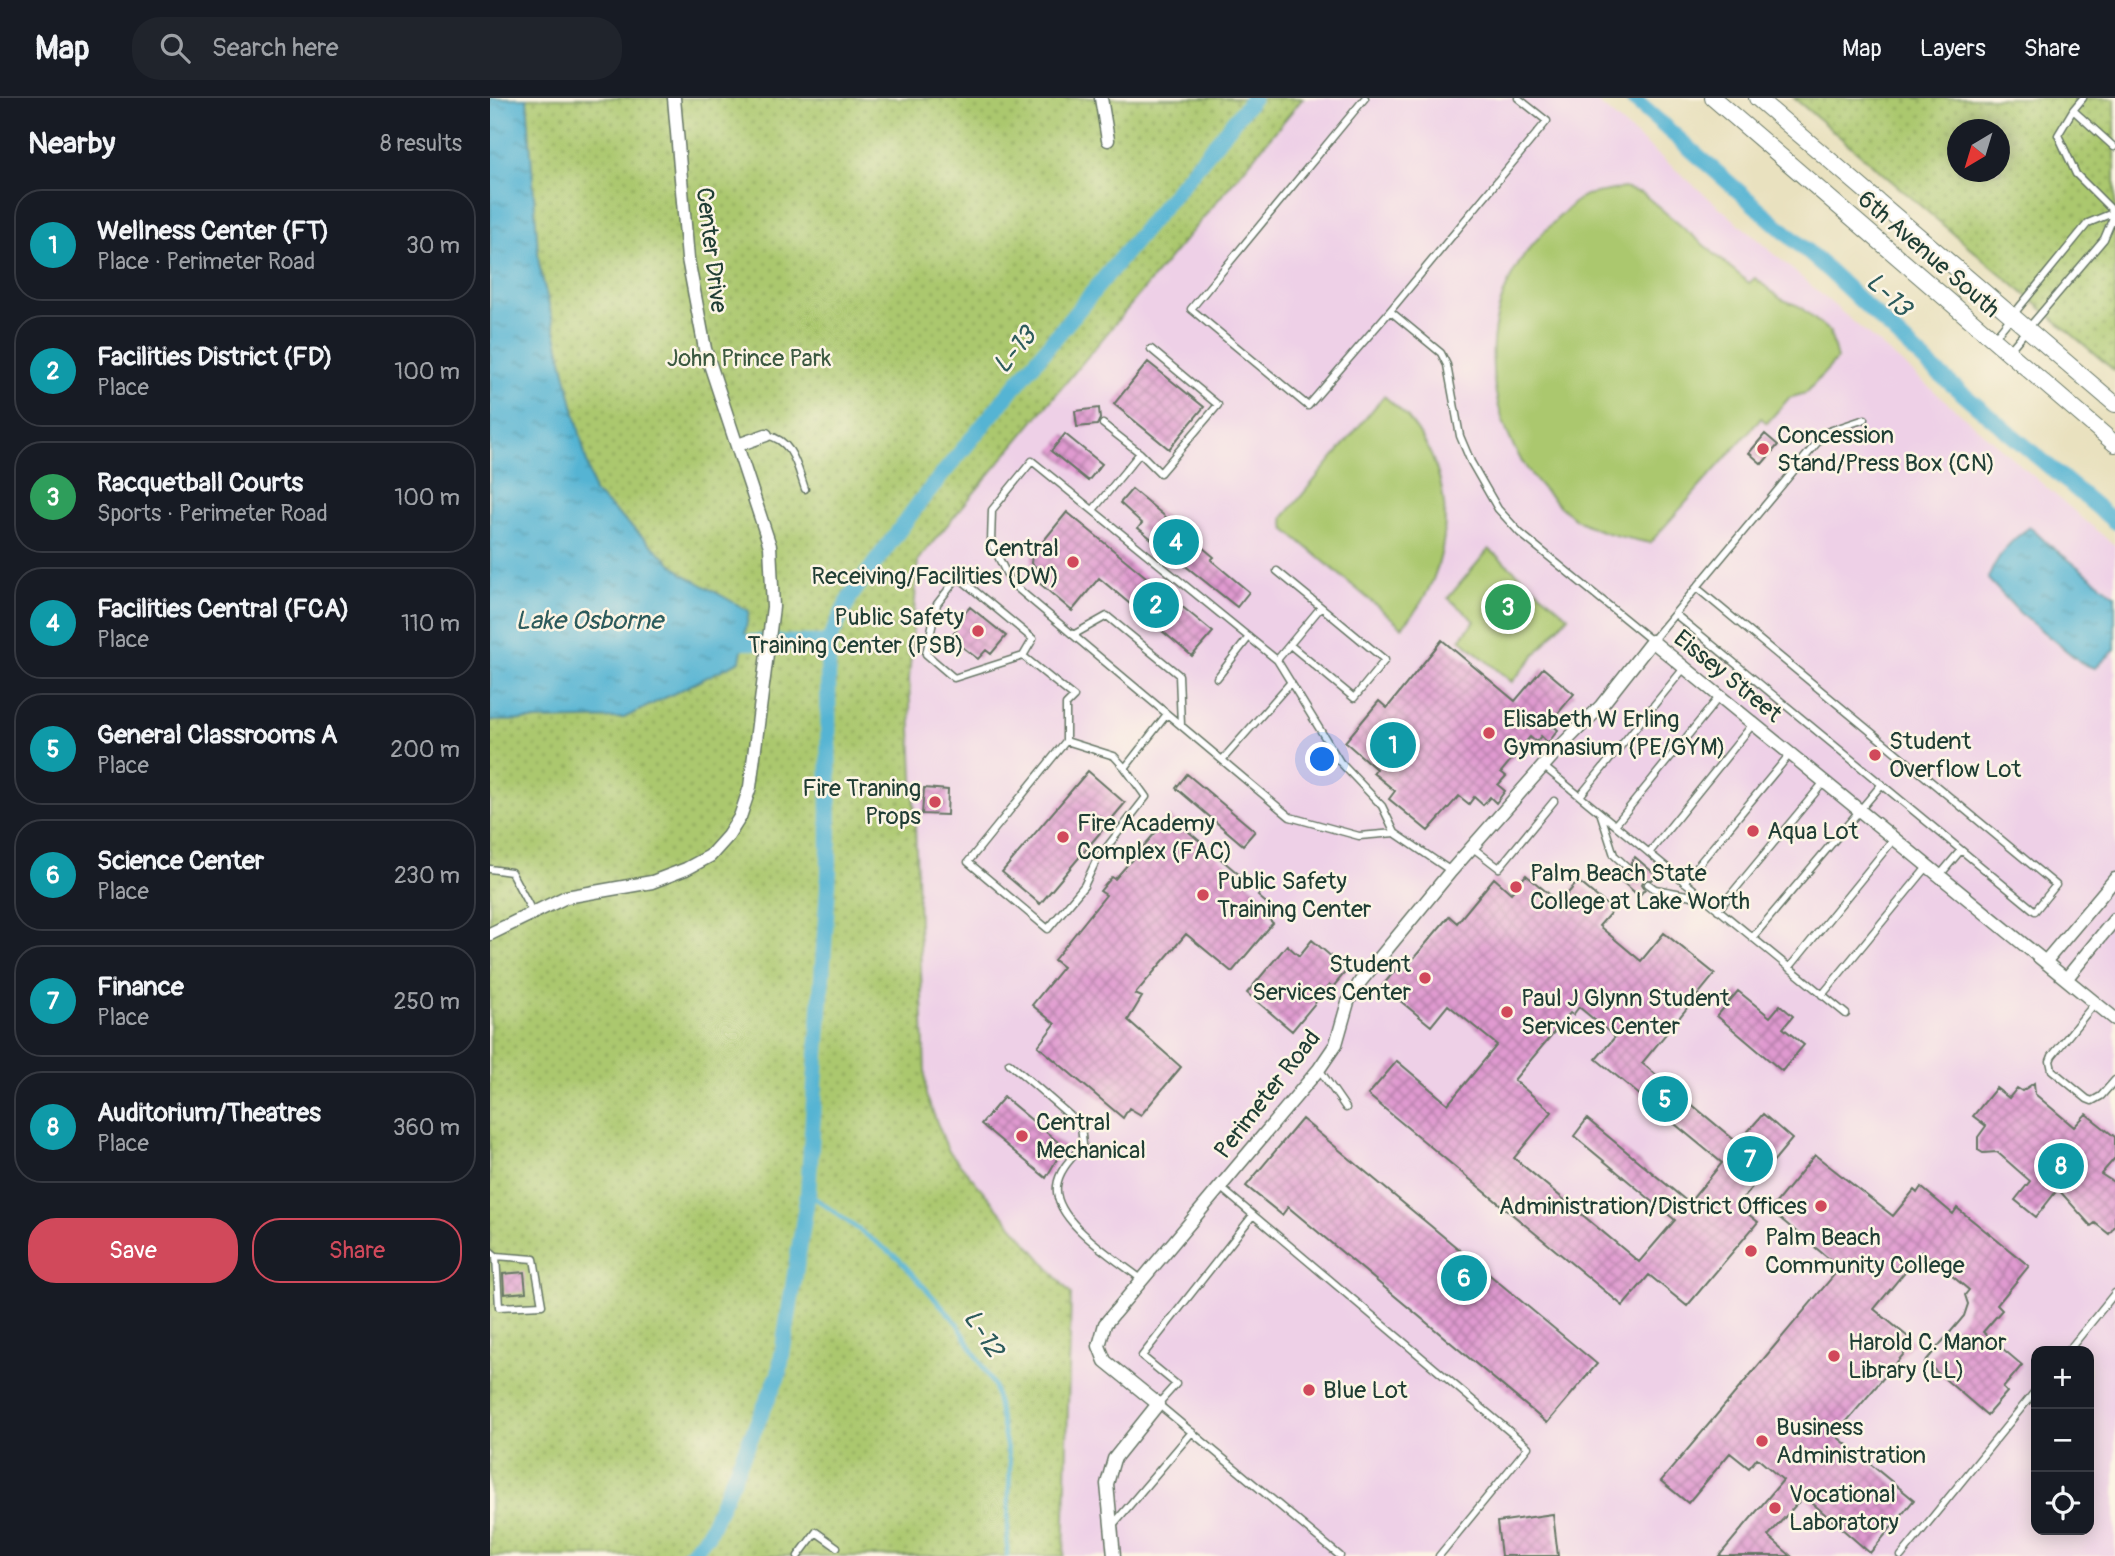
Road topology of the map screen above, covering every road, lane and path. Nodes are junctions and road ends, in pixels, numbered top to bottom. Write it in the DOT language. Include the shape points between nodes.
graph roads {
  1 [pos="674,98"];
  2 [pos="1101,98"];
  3 [pos="1365,98"];
  4 [pos="1518,98"];
  5 [pos="1713,98"];
  6 [pos="1757,98"];
  7 [pos="2083,98"];
  8 [pos="2073,110"];
  9 [pos="1108,140"];
  10 [pos="2115,147"];
  11 [pos="2115,213"];
  12 [pos="1390,311"];
  13 [pos="2012,316"];
  14 [pos="2027,329"];
  15 [pos="1993,339"];
  16 [pos="1151,349"];
  17 [pos="2008,352"];
  18 [pos="2115,404"];
  19 [pos="1865,419"];
  20 [pos="1103,424"];
  21 [pos="766,435"];
  22 [pos="2115,443"];
  23 [pos="738,445"];
  24 [pos="1139,453"];
  25 [pos="805,489"];
  26 [pos="1093,510"];
  27 [pos="1277,570"];
  28 [pos="1697,588"];
  29 [pos="1321,607"];
  30 [pos="1675,614"];
  31 [pos="1073,635"];
  32 [pos="1250,637"];
  33 [pos="1652,641"];
  34 [pos="1290,645"];
  35 [pos="1023,656"];
  36 [pos="1277,660"];
  37 [pos="1685,667"];
  38 [pos="1217,678"];
  39 [pos="1291,682"];
  40 [pos="1720,696"];
  41 [pos="1167,714"];
  42 [pos="1753,723"];
  43 [pos="1181,725"];
  44 [pos="1066,741"];
  45 [pos="1790,754"];
  46 [pos="1222,760"];
  47 [pos="1543,766"];
  48 [pos="1125,768"];
  49 [pos="1825,782"];
  50 [pos="1882,784"];
  51 [pos="1580,796"];
  52 [pos="1554,801"];
  53 [pos="1859,810"];
  54 [pos="1600,813"];
  55 [pos="1615,825"];
  56 [pos="1395,833"];
  57 [pos="1894,839"];
  58 [pos="1473,848"];
  59 [pos="1961,850"];
  60 [pos="1649,853"];
  61 [pos="1928,866"];
  62 [pos="1627,867"];
  63 [pos="490,869"];
  64 [pos="1451,872"];
  65 [pos="1939,876"];
  66 [pos="2115,878"];
  67 [pos="1684,882"];
  68 [pos="1648,884"];
  69 [pos="1704,898"];
  70 [pos="1718,910"];
  71 [pos="533,913"];
  72 [pos="2115,919"];
  73 [pos="490,934"];
  74 [pos="1752,938"];
  75 [pos="2045,962"];
  76 [pos="1789,968"];
  77 [pos="2066,979"];
  78 [pos="1822,995"];
  79 [pos="2095,1003"];
  80 [pos="1846,1014"];
  81 [pos="2115,1019"];
  82 [pos="1009,1063"];
  83 [pos="1319,1069"];
  84 [pos="2115,1080"];
  85 [pos="1346,1108"];
  86 [pos="1220,1187"];
  87 [pos="1253,1215"];
  88 [pos="493,1253"];
  89 [pos="1141,1279"];
  90 [pos="2115,1293"];
  91 [pos="2072,1346"];
  92 [pos="2031,1396"];
  93 [pos="1158,1404"];
  94 [pos="1192,1432"];
  95 [pos="1111,1527"];
  96 [pos="837,1547"];
  97 [pos="798,1556"];
  98 [pos="1114,1556"];
  99 [pos="1340,1556"];
  100 [pos="1439,1556"];
  101 [pos="1901,1556"];
  1 -- 23 [label="street, Center Drive" via="690,272 705,349"];
  2 -- 9 [label="street"];
  3 -- 12 [label="lane" via="1191,309 1308,406"];
  4 -- 12 [label="lane" via="1547,121"];
  5 -- 15 [label="street, 6th Avenue South"];
  6 -- 13 [label="street, 6th Avenue South"];
  7 -- 8 [label="lane"];
  8 -- 10 [label="lane"];
  8 -- 11 [label="lane" via="2058,135 2076,174"];
  11 -- 13 [label="lane" via="2088,223"];
  11 -- 14 [label="lane" via="2104,239"];
  12 -- 33 [label="lane, Eissey Street" via="1441,353 1460,436 1498,509 1520,533"];
  13 -- 14 [label="street, 6th Avenue South"];
  13 -- 15 [label="lane"];
  14 -- 17 [label="lane"];
  14 -- 18 [label="street, 6th Avenue South"];
  15 -- 17 [label="street, 6th Avenue South"];
  16 -- 24 [label="lane" via="1218,405 1160,473"];
  17 -- 22 [label="street, 6th Avenue South"];
  19 -- 28 [label="lane" via="1825,432"];
  20 -- 24 [label="lane"];
  21 -- 23 [label="street"];
  21 -- 25 [label="lane" via="790,449"];
  23 -- 71 [label="street, Center Drive" via="770,547 773,607 750,787 740,817 710,856 686,869 652,883 566,897"];
  24 -- 26 [label="lane"];
  26 -- 31 [label="lane" via="1032,461 992,510 990,542 1011,583"];
  26 -- 32 [label="lane"];
  27 -- 29 [label="lane"];
  28 -- 30 [label="lane"];
  28 -- 59 [label="lane" via="2056,885 2035,911"];
  29 -- 34 [label="lane"];
  29 -- 34 [label="lane" via="1385,660 1372,676 1354,698"];
  30 -- 33 [label="lane"];
  30 -- 50 [label="lane"];
  31 -- 41 [label="lane"];
  31 -- 43 [label="lane" via="1107,616 1179,675"];
  32 -- 36 [label="lane"];
  32 -- 38 [label="lane"];
  33 -- 37 [label="street, Eissey Street"];
  33 -- 47 [label="street, Perimeter Road" via="1601,706"];
  34 -- 36 [label="lane"];
  35 -- 35 [label="lane" via="954,678 926,654 936,604 958,577 1033,639"];
  35 -- 44 [label="lane" via="1074,697 1066,705"];
  36 -- 39 [label="lane"];
  37 -- 40 [label="street, Eissey Street"];
  37 -- 51 [label="lane"];
  39 -- 46 [label="lane"];
  39 -- 56 [label="lane" via="1340,762 1382,806"];
  40 -- 42 [label="street, Eissey Street"];
  40 -- 55 [label="lane"];
  41 -- 43 [label="lane"];
  41 -- 48 [label="lane"];
  42 -- 45 [label="street, Eissey Street"];
  42 -- 60 [label="lane"];
  43 -- 46 [label="lane"];
  44 -- 48 [label="lane" via="1114,756"];
  44 -- 48 [label="lane" via="968,862 1048,929 1146,797"];
  45 -- 49 [label="street, Eissey Street"];
  45 -- 67 [label="lane"];
  46 -- 56 [label="lane" via="1290,817 1359,835"];
  47 -- 51 [label="lane"];
  47 -- 58 [label="street, Perimeter Road"];
  49 -- 53 [label="street, Eissey Street"];
  49 -- 70 [label="lane"];
  50 -- 53 [label="lane"];
  50 -- 59 [label="lane"];
  51 -- 54 [label="lane"];
  52 -- 58 [label="lane" via="1499,868"];
  53 -- 57 [label="street, Eissey Street"];
  53 -- 74 [label="lane"];
  54 -- 55 [label="lane"];
  54 -- 62 [label="lane" via="1614,855"];
  55 -- 60 [label="lane"];
  56 -- 64 [label="lane"];
  57 -- 61 [label="street, Eissey Street"];
  57 -- 76 [label="lane"];
  58 -- 64 [label="street, Perimeter Road"];
  59 -- 65 [label="lane"];
  60 -- 67 [label="lane"];
  61 -- 65 [label="street, Eissey Street"];
  61 -- 78 [label="lane"];
  63 -- 71 [label="lane" via="512,872"];
  64 -- 83 [label="street, Perimeter Road" via="1360,982 1348,1002 1336,1044"];
  65 -- 75 [label="street, Eissey Street"];
  66 -- 75 [label="street"];
  67 -- 69 [label="lane"];
  68 -- 69 [label="lane"];
  69 -- 70 [label="lane"];
  70 -- 74 [label="lane"];
  71 -- 73 [label="street, Center Drive"];
  72 -- 77 [label="street"];
  74 -- 76 [label="lane"];
  75 -- 77 [label="street, Eissey Street"];
  76 -- 78 [label="lane"];
  77 -- 79 [label="street, Eissey Street"];
  78 -- 80 [label="lane"];
  79 -- 81 [label="street, Eissey Street"];
  79 -- 84 [label="lane" via="2052,1056 2050,1066 2089,1100 2099,1098"];
  82 -- 89 [label="lane" via="1081,1125 1083,1145 1057,1184 1064,1214"];
  83 -- 85 [label="lane"];
  83 -- 86 [label="street, Perimeter Road"];
  86 -- 87 [label="lane"];
  86 -- 89 [label="street, Perimeter Road"];
  87 -- 93 [label="lane" via="1142,1356 1176,1384"];
  87 -- 100 [label="lane" via="1528,1447"];
  88 -- 88 [label="lane" via="534,1259 542,1305 499,1307"];
  89 -- 93 [label="street, Perimeter Road" via="1105,1324 1099,1346 1105,1361"];
  90 -- 91 [label="lane"];
  92 -- 101 [label="lane"];
  93 -- 94 [label="lane"];
  93 -- 95 [label="street" via="1114,1459 1107,1484"];
  94 -- 95 [label="lane"];
  94 -- 99 [label="lane"];
  95 -- 98 [label="street"];
  96 -- 97 [label="lane" via="816,1532"];
}
